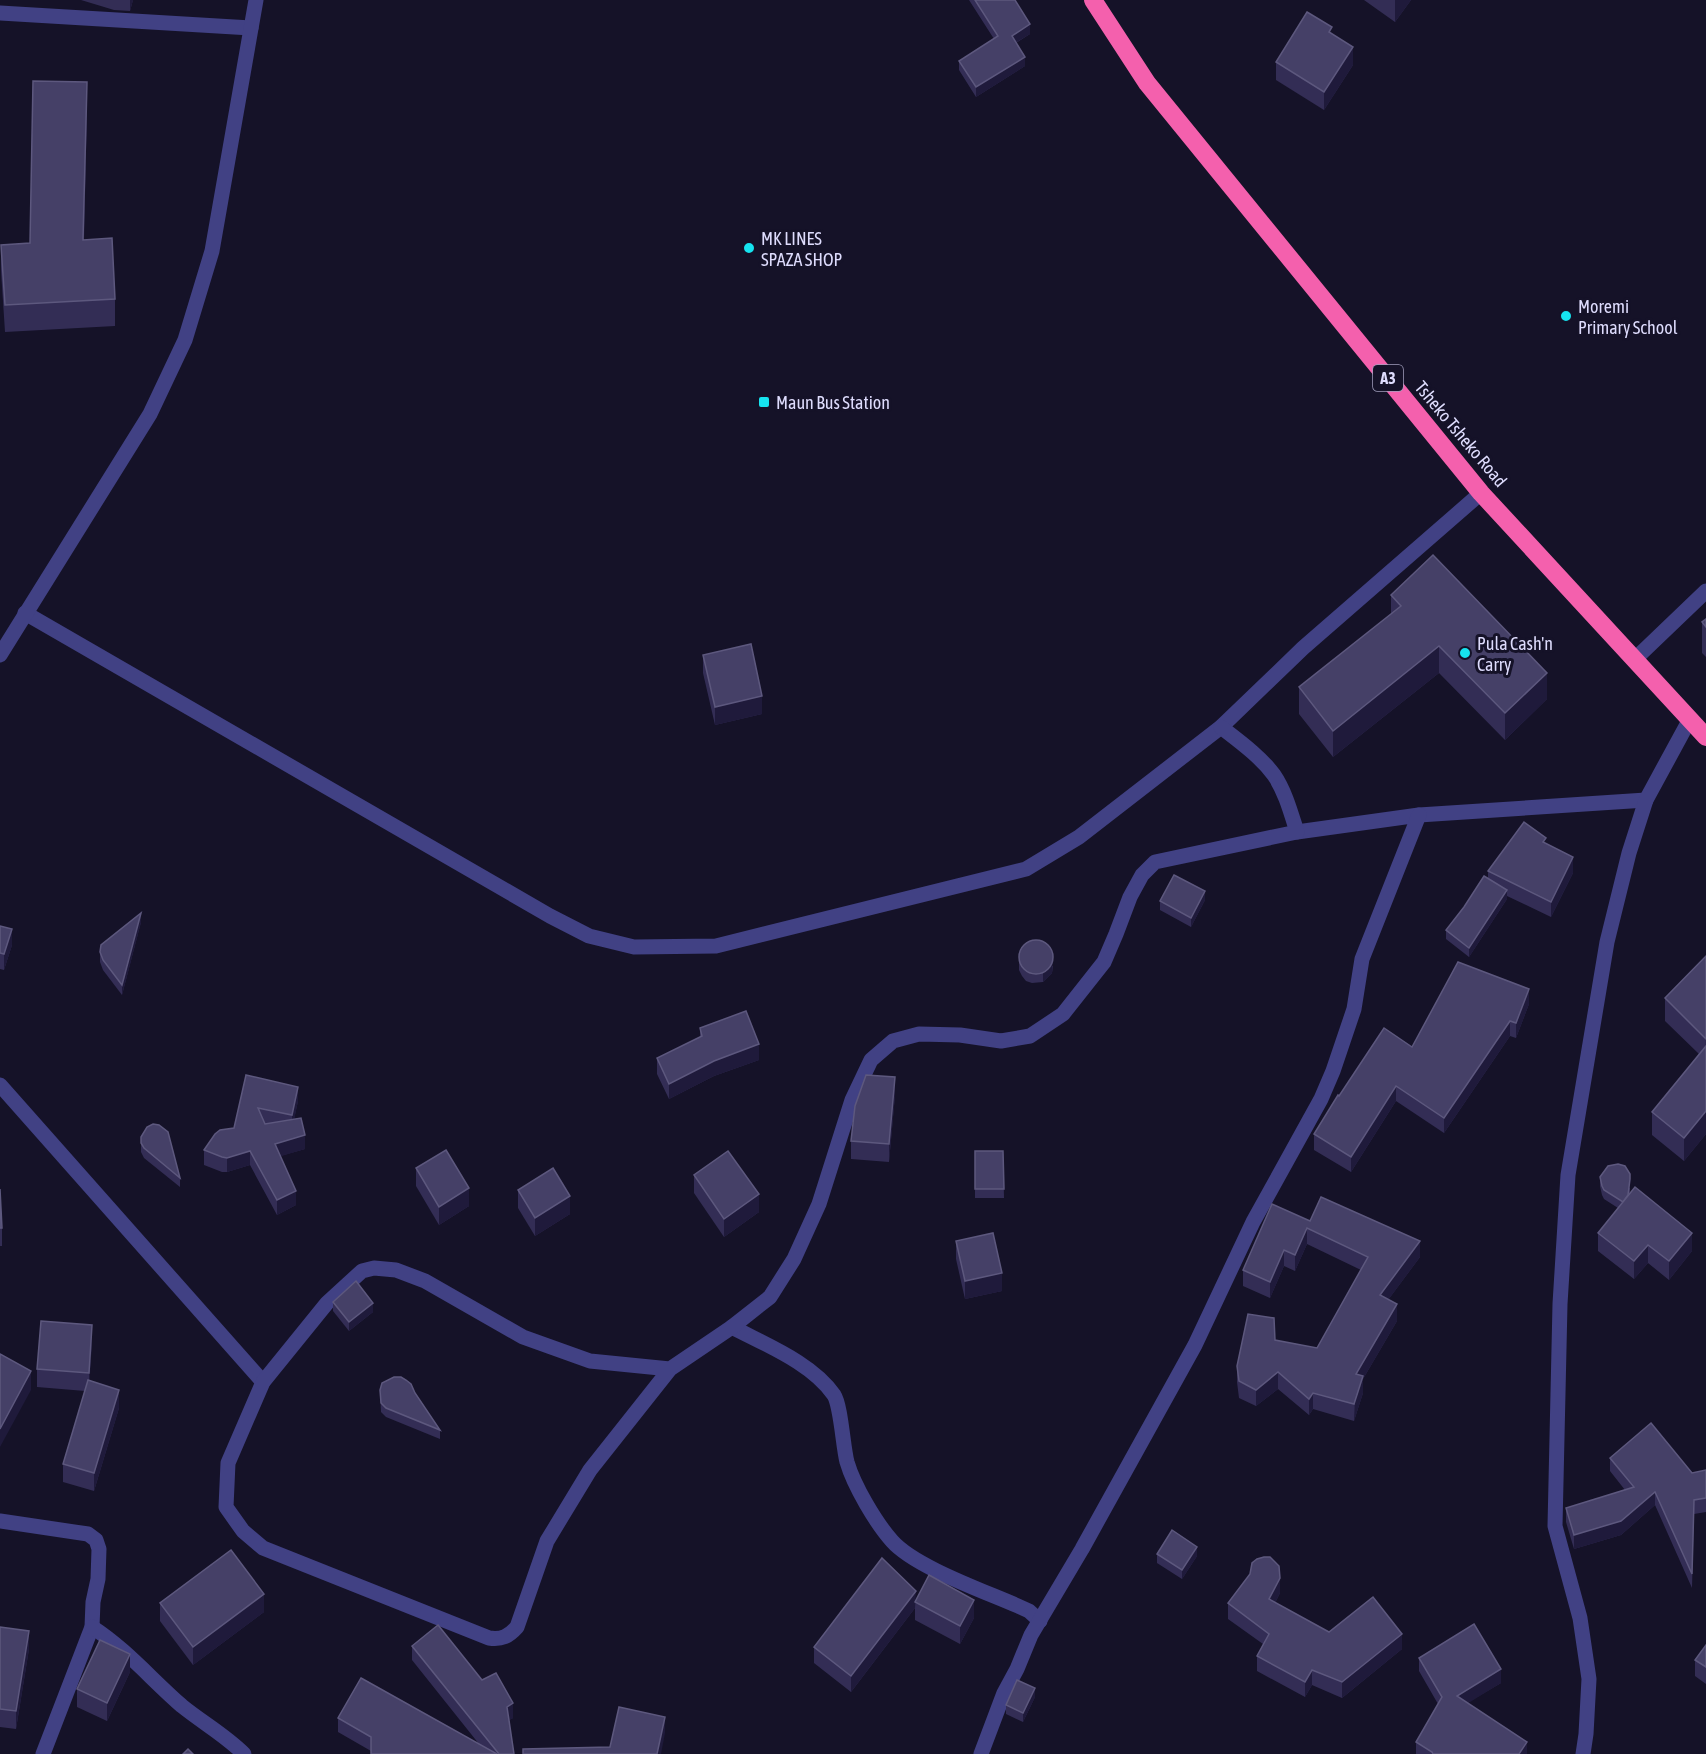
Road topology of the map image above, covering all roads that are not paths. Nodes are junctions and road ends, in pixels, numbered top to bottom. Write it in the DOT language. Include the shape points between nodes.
graph roads {
  1 [pos="256,0"];
  2 [pos="1093,0"];
  3 [pos="0,13"];
  4 [pos="251,28"];
  5 [pos="1481,493"];
  6 [pos="1706,591"];
  7 [pos="25,613"];
  8 [pos="0,655"];
  9 [pos="1634,660"];
  10 [pos="1690,719"];
  11 [pos="1221,727"];
  12 [pos="1706,737"];
  13 [pos="1646,800"];
  14 [pos="1419,815"];
  15 [pos="1297,832"];
  16 [pos="0,1085"];
  17 [pos="732,1327"];
  18 [pos="670,1369"];
  19 [pos="263,1382"];
  20 [pos="0,1521"];
  21 [pos="1040,1621"];
  22 [pos="92,1627"];
  23 [pos="43,1754"];
  24 [pos="244,1754"];
  25 [pos="981,1754"];
  26 [pos="1583,1754"];
  1 -- 4 [label="street"];
  2 -- 5 [label="highway, Tsheko Tsheko Road / A3" via="1147,82"];
  3 -- 4 [label="street"];
  4 -- 7 [label="street" via="212,251 185,340 150,414"];
  5 -- 9 [label="highway, Tsheko Tsheko Road / A3"];
  5 -- 11 [label="street" via="1304,648"];
  6 -- 9 [label="street"];
  7 -- 8 [label="street"];
  7 -- 11 [label="street" via="550,916 589,936 634,947 716,946 1026,869 1079,837"];
  9 -- 10 [label="highway, Tsheko Tsheko Road / A3"];
  10 -- 12 [label="highway, Tsheko Tsheko Road / A3"];
  10 -- 13 [label="street"];
  11 -- 15 [label="street" via="1274,775"];
  13 -- 14 [label="street"];
  13 -- 26 [label="street" via="1607,942 1568,1175 1560,1304 1555,1526 1580,1618 1589,1679"];
  14 -- 15 [label="street"];
  14 -- 21 [label="street" via="1362,959 1354,1009 1321,1099 1253,1222 1195,1345"];
  15 -- 17 [label="street" via="1155,862 1142,875 1130,897 1104,962 1064,1014 1030,1036 1001,1041 920,1034 893,1041 871,1060 852,1100 819,1204 794,1259 770,1297"];
  16 -- 19 [label="street"];
  17 -- 18 [label="street"];
  17 -- 21 [label="street" via="816,1374 835,1397 848,1463 864,1501 893,1542 916,1560 1029,1611"];
  18 -- 19 [label="street" via="590,1360 523,1336 425,1281 396,1270 374,1268 362,1270 327,1303"];
  18 -- 19 [label="street" via="590,1470 547,1541 517,1627 509,1635 495,1639 263,1548 243,1531 226,1507 228,1463"];
  20 -- 22 [label="street" via="88,1534 96,1540 98,1579"];
  21 -- 25 [label="street" via="1004,1693"];
  22 -- 23 [label="street"];
  22 -- 24 [label="street"];
}
